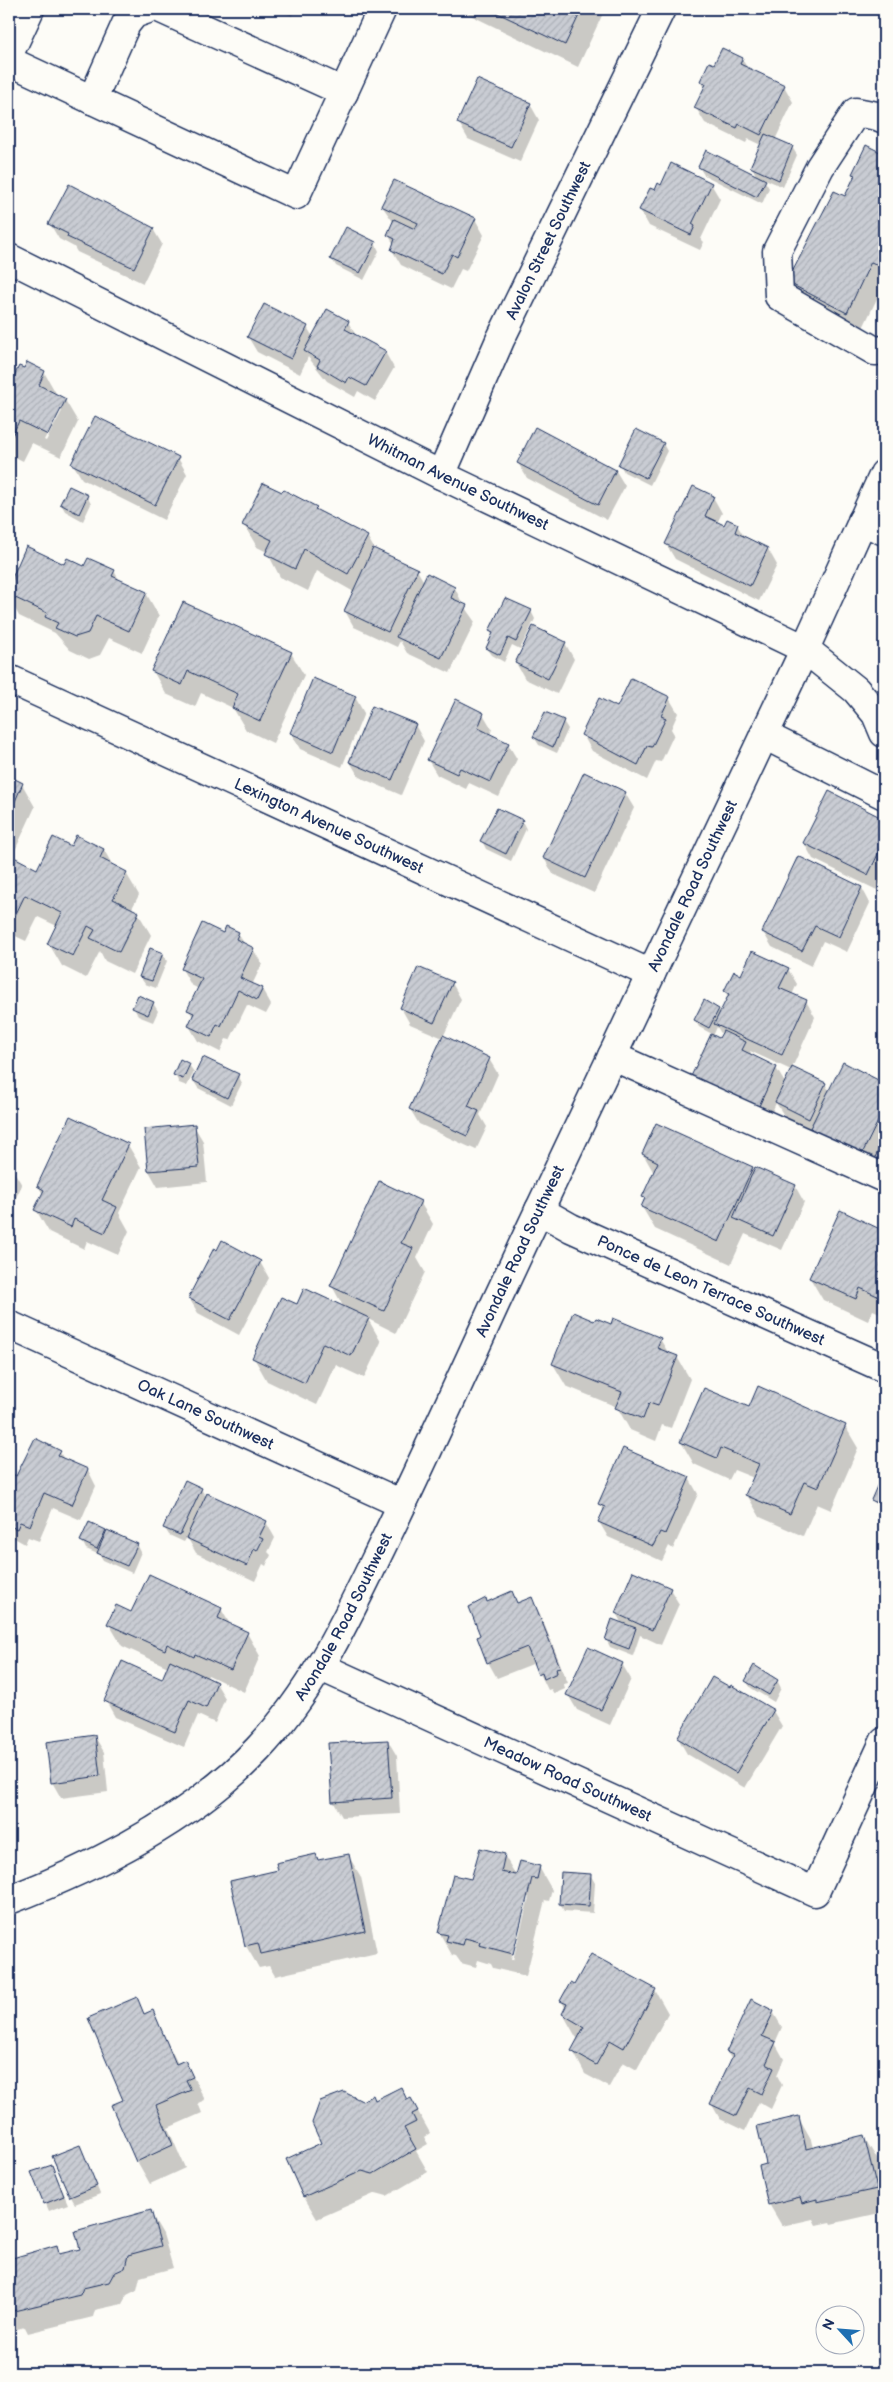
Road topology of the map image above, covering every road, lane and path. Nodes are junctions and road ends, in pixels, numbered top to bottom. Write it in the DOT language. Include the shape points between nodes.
graph roads {
  1 [pos="30,9"];
  2 [pos="148,9"];
  3 [pos="161,9"];
  4 [pos="382,9"];
  5 [pos="661,9"];
  6 [pos="9,54"];
  7 [pos="9,61"];
  8 [pos="344,92"];
  9 [pos="92,100"];
  10 [pos="884,119"];
  11 [pos="9,258"];
  12 [pos="884,350"];
  13 [pos="884,474"];
  14 [pos="441,475"];
  15 [pos="873,526"];
  16 [pos="805,649"];
  17 [pos="9,678"];
  18 [pos="884,733"];
  19 [pos="764,735"];
  20 [pos="884,795"];
  21 [pos="650,974"];
  22 [pos="612,1056"];
  23 [pos="884,1178"];
  24 [pos="539,1210"];
  25 [pos="9,1325"];
  26 [pos="884,1368"];
  27 [pos="402,1504"];
  28 [pos="321,1668"];
  29 [pos="884,1742"];
  30 [pos="9,1900"];
  1 -- 6 [label="street"];
  2 -- 9 [label="street" via="134,14 126,24"];
  3 -- 8 [label="street"];
  4 -- 8 [label="street"];
  5 -- 14 [label="street, Avalon Street Southwest" via="500,340"];
  7 -- 9 [label="street"];
  8 -- 9 [label="street" via="296,195"];
  10 -- 12 [label="street" via="856,112 820,167 777,251 779,296 875,351"];
  11 -- 14 [label="street, Whitman Avenue Southwest"];
  13 -- 15 [label="street, Avondale Road Southwest"];
  14 -- 16 [label="street, Whitman Avenue Southwest"];
  15 -- 16 [label="street, Avondale Road Southwest"];
  16 -- 18 [label="street, Whitman Avenue Southwest" via="856,690 876,714"];
  16 -- 19 [label="street, Avondale Road Southwest"];
  17 -- 21 [label="street, Lexington Avenue Southwest"];
  19 -- 20 [label="street"];
  19 -- 21 [label="street, Avondale Road Southwest"];
  21 -- 22 [label="street, Avondale Road Southwest"];
  22 -- 23 [label="street"];
  22 -- 24 [label="street, Avondale Road Southwest"];
  24 -- 26 [label="street, Ponce de Leon Terrace Southwest" via="571,1228"];
  24 -- 27 [label="street, Avondale Road Southwest"];
  25 -- 27 [label="street, Oak Lane Southwest"];
  27 -- 28 [label="street, Avondale Road Southwest"];
  28 -- 29 [label="street, Meadow Road Southwest" via="815,1892"];
  28 -- 30 [label="street, Avondale Road Southwest" via="290,1712 257,1750 216,1788 107,1857"];
}
